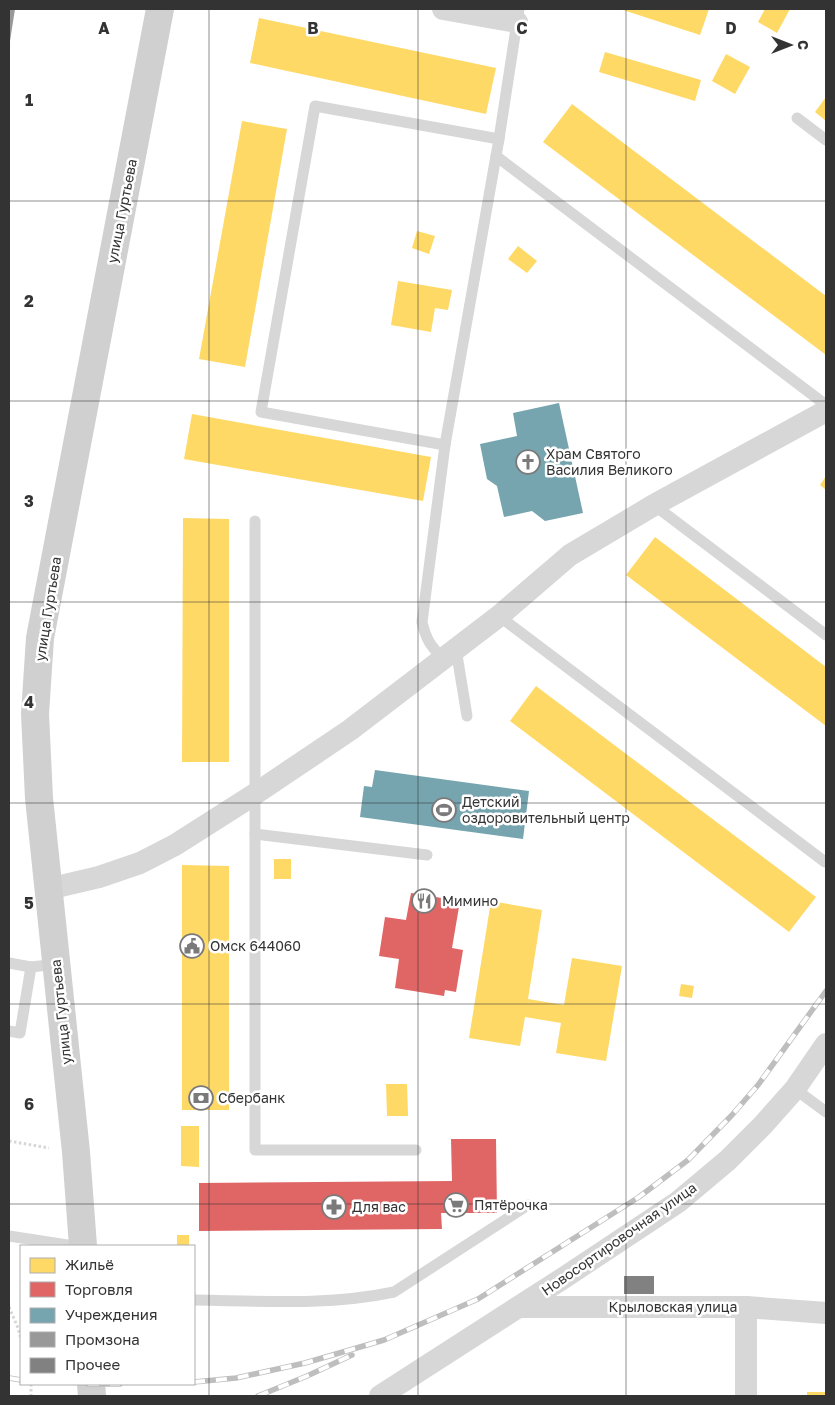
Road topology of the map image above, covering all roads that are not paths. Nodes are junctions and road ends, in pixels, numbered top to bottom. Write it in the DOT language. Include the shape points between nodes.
graph roads {
  1 [pos="160,9"];
  2 [pos="443,9"];
  3 [pos="518,15"];
  4 [pos="797,118"];
  5 [pos="499,138"];
  6 [pos="826,140"];
  7 [pos="496,156"];
  8 [pos="826,405"];
  9 [pos="826,410"];
  10 [pos="445,445"];
  11 [pos="654,505"];
  12 [pos="256,521"];
  13 [pos="498,616"];
  14 [pos="826,635"];
  15 [pos="449,654"];
  16 [pos="466,716"];
  17 [pos="255,794"];
  18 [pos="255,834"];
  19 [pos="427,855"];
  20 [pos="825,862"];
  21 [pos="48,889"];
  22 [pos="9,963"];
  23 [pos="44,966"];
  24 [pos="9,1031"];
  25 [pos="826,1044"];
  26 [pos="795,1089"];
  27 [pos="826,1112"];
  28 [pos="416,1150"];
  29 [pos="528,1205"];
  30 [pos="9,1236"];
  31 [pos="68,1245"];
  32 [pos="82,1245"];
  33 [pos="195,1300"];
  34 [pos="519,1307"];
  35 [pos="746,1307"];
  36 [pos="826,1313"];
  37 [pos="384,1395"];
  38 [pos="746,1396"];
  1 -- 21 [label="main road, улица Гуртьева" via="40,638 35,714"];
  2 -- 3 [label="street"];
  3 -- 5 [label="lane"];
  4 -- 6 [label="lane"];
  5 -- 7 [label="lane"];
  5 -- 10 [label="lane" via="315,106 279,307 261,412"];
  7 -- 8 [label="lane"];
  7 -- 10 [label="lane"];
  9 -- 11 [label="street"];
  10 -- 15 [label="lane" via="422,622 432,646"];
  11 -- 13 [label="street" via="570,555"];
  11 -- 14 [label="lane"];
  12 -- 17 [label="lane"];
  13 -- 15 [label="street"];
  13 -- 20 [label="lane"];
  15 -- 16 [label="lane"];
  15 -- 17 [label="street" via="350,730"];
  17 -- 18 [label="lane"];
  17 -- 21 [label="street" via="175,845 140,863"];
  18 -- 19 [label="lane"];
  18 -- 28 [label="lane" via="255,1150"];
  21 -- 23 [label="main road, улица Гуртьева"];
  22 -- 23 [label="lane"];
  23 -- 24 [label="lane" via="20,1033"];
  23 -- 32 [label="main road, улица Гуртьева" via="76,1152"];
  25 -- 26 [label="street, Новосортировочная улица"];
  26 -- 27 [label="lane"];
  26 -- 34 [label="street, Новосортировочная улица" via="728,1160 678,1202"];
  29 -- 33 [label="lane" via="394,1292 327,1301"];
  30 -- 31 [label="lane"];
  34 -- 35 [label="street, Крыловская улица"];
  34 -- 37 [label="street, Новосортировочная улица"];
  35 -- 36 [label="street, Крыловская улица"];
  35 -- 38 [label="street"];
}
